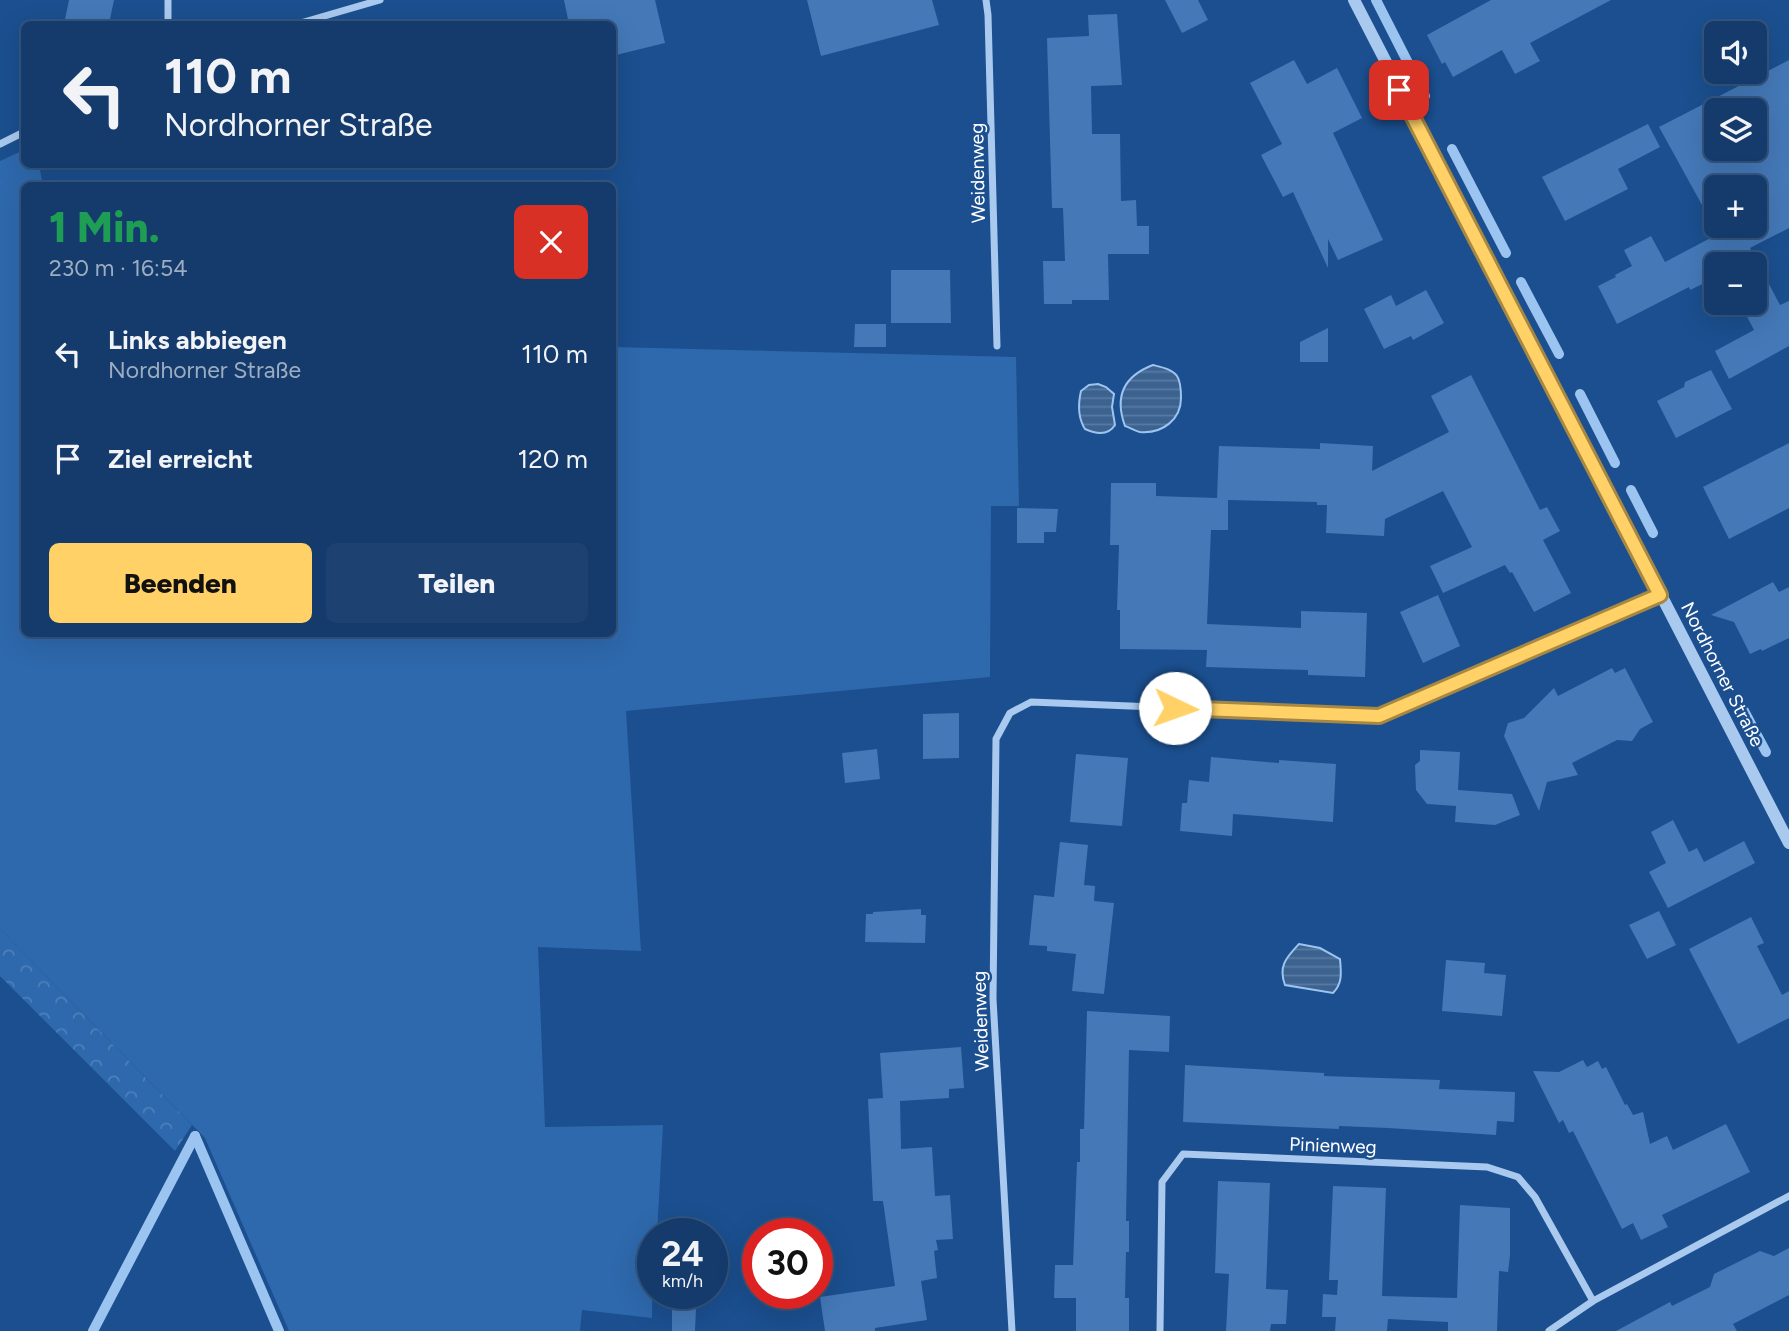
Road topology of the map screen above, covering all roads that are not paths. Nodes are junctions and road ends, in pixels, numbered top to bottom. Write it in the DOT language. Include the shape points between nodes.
graph roads {
  1 [pos="168,0"];
  2 [pos="380,0"];
  3 [pos="986,0"];
  4 [pos="1354,0"];
  5 [pos="168,21"];
  6 [pos="307,21"];
  7 [pos="21,134"];
  8 [pos="0,144"];
  9 [pos="997,346"];
  10 [pos="1660,595"];
  11 [pos="1789,843"];
  12 [pos="1789,1196"];
  13 [pos="1593,1301"];
  14 [pos="1012,1331"];
  15 [pos="1160,1331"];
  16 [pos="1549,1331"];
  1 -- 5 [label="street"];
  2 -- 6 [label="street"];
  3 -- 9 [label="street, Weidenweg"];
  4 -- 10 [label="street, Nordhorner Straße"];
  7 -- 8 [label="street"];
  10 -- 11 [label="street, Nordhorner Straße"];
  10 -- 14 [label="street, Weidenweg" via="1379,716 1031,702 1010,713 996,739 993,999"];
  12 -- 13 [label="street"];
  13 -- 15 [label="street, Pinienweg" via="1535,1197 1518,1177 1487,1167 1183,1154 1162,1182"];
  13 -- 16 [label="street"];
}
